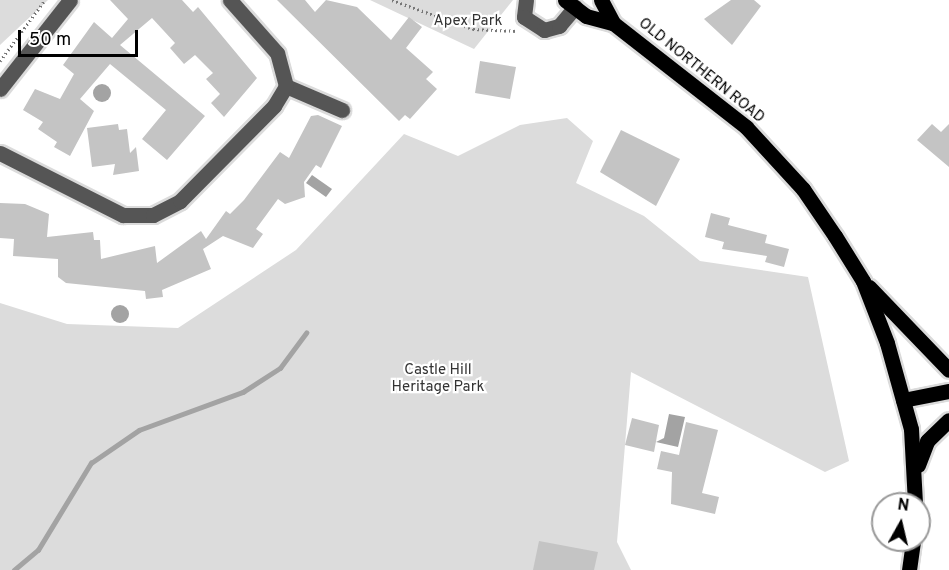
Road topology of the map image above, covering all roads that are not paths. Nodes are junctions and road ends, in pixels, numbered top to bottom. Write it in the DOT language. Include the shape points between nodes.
graph roads {
  1 [pos="70,0"];
  2 [pos="230,0"];
  3 [pos="526,0"];
  4 [pos="601,0"];
  5 [pos="570,4"];
  6 [pos="613,23"];
  7 [pos="286,86"];
  8 [pos="0,89"];
  9 [pos="342,110"];
  10 [pos="0,153"];
  11 [pos="863,281"];
  12 [pos="949,369"];
  13 [pos="949,391"];
  14 [pos="903,400"];
  15 [pos="949,420"];
  16 [pos="916,476"];
  17 [pos="915,492"];
  18 [pos="911,552"];
  19 [pos="909,570"];
  1 -- 8 [label="street"];
  2 -- 7 [label="street" via="277,53"];
  3 -- 5 [label="street" via="524,17 537,28 559,26"];
  4 -- 6 [label="main road, OLD NORTHERN ROAD"];
  5 -- 6 [label="main road, OLD NORTHERN ROAD"];
  6 -- 11 [label="main road, OLD NORTHERN ROAD" via="746,127 781,163"];
  7 -- 9 [label="street"];
  7 -- 10 [label="street" via="274,106 180,201 153,214 110,211"];
  11 -- 12 [label="main road"];
  11 -- 14 [label="main road, OLD NORTHERN ROAD"];
  13 -- 14 [label="main road"];
  14 -- 16 [label="main road, OLD NORTHERN ROAD"];
  15 -- 16 [label="main road" via="927,441"];
  16 -- 17 [label="main road, OLD NORTHERN ROAD"];
  18 -- 19 [label="main road"];
}
